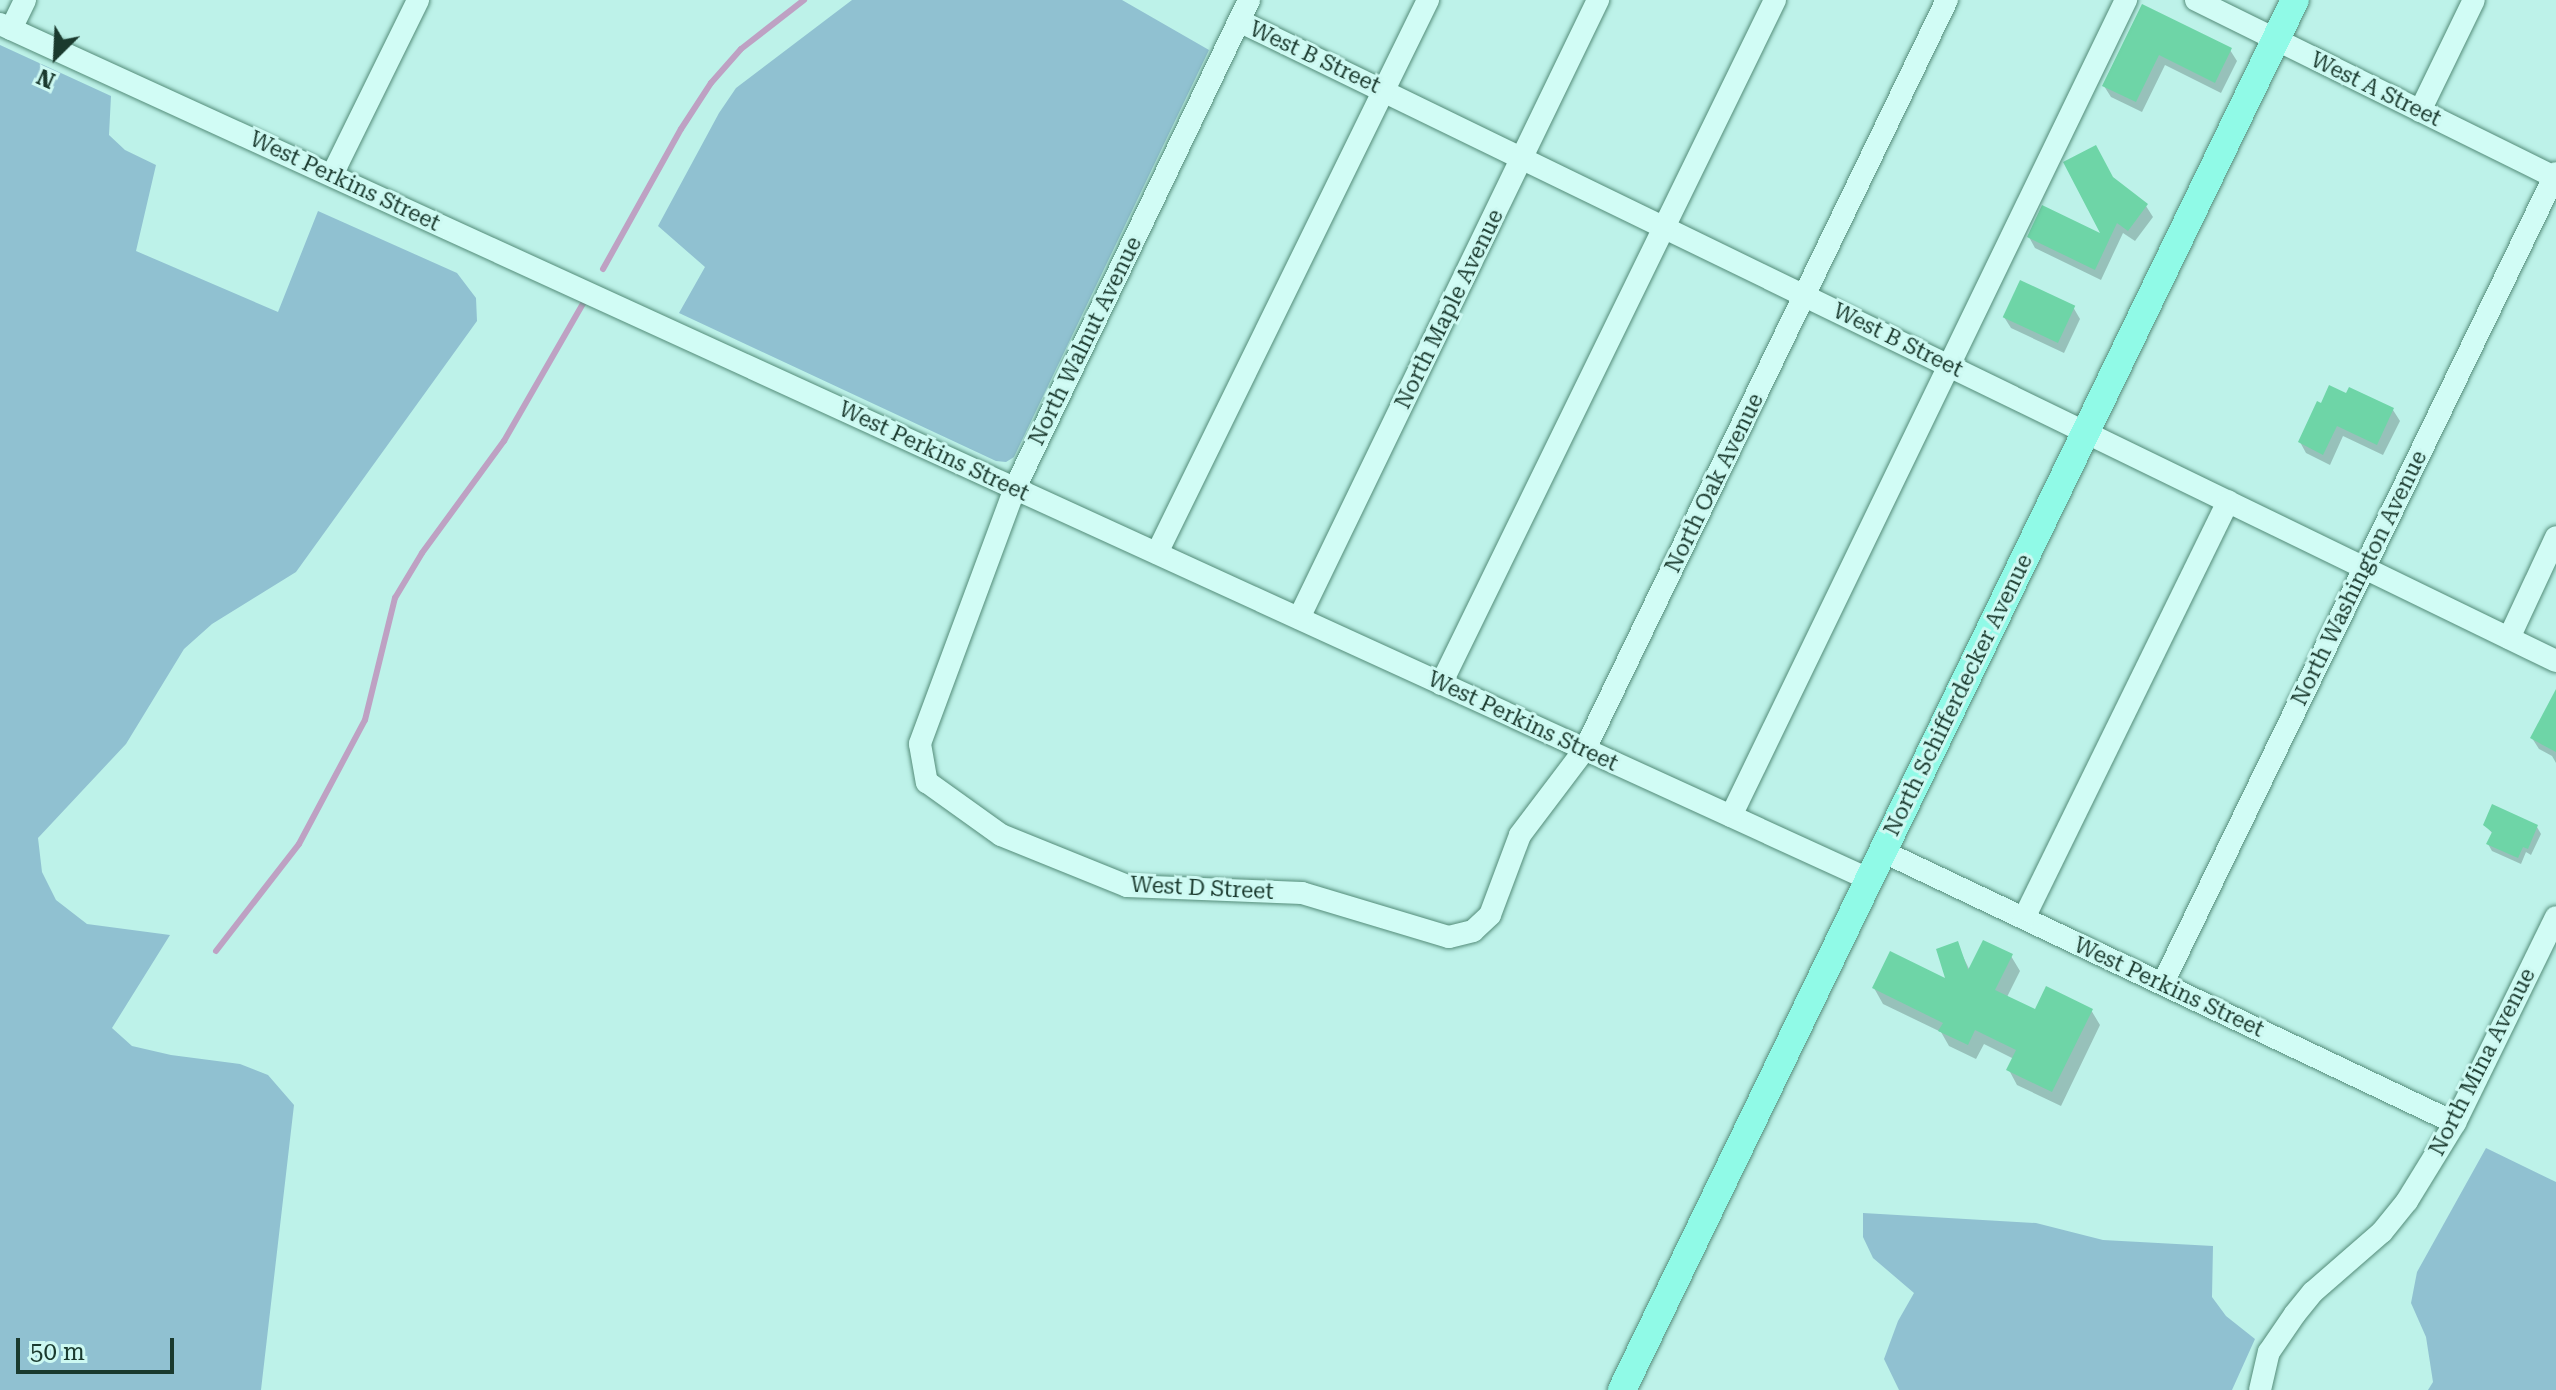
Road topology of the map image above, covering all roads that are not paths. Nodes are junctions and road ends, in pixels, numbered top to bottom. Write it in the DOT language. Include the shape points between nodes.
graph roads {
  1 [pos="25,0"];
  2 [pos="418,0"];
  3 [pos="1249,0"];
  4 [pos="1428,0"];
  5 [pos="1598,0"];
  6 [pos="1775,0"];
  7 [pos="1947,0"];
  8 [pos="2126,0"];
  9 [pos="2196,0"];
  10 [pos="2295,0"];
  11 [pos="2474,0"];
  12 [pos="1239,21"];
  13 [pos="5,26"];
  14 [pos="2276,40"];
  15 [pos="1384,90"];
  16 [pos="2420,111"];
  17 [pos="1522,157"];
  18 [pos="332,175"];
  19 [pos="2555,176"];
  20 [pos="1667,227"];
  21 [pos="1806,294"];
  22 [pos="1949,365"];
  23 [pos="2085,431"];
  24 [pos="1015,488"];
  25 [pos="2228,501"];
  26 [pos="2556,537"];
  27 [pos="1157,553"];
  28 [pos="2365,567"];
  29 [pos="1299,618"];
  30 [pos="2509,638"];
  31 [pos="2556,661"];
  32 [pos="1441,684"];
  33 [pos="1585,749"];
  34 [pos="927,782"];
  35 [pos="1731,816"];
  36 [pos="1882,851"];
  37 [pos="1868,879"];
  38 [pos="2556,917"];
  39 [pos="2024,918"];
  40 [pos="1449,937"];
  41 [pos="2163,983"];
  42 [pos="2455,1123"];
  43 [pos="1622,1390"];
  44 [pos="2260,1390"];
  1 -- 13 [label="street"];
  2 -- 18 [label="street"];
  3 -- 12 [label="street, North Walnut Avenue"];
  4 -- 15 [label="street"];
  5 -- 17 [label="street, North Maple Avenue"];
  6 -- 20 [label="street"];
  7 -- 21 [label="street, North Oak Avenue"];
  8 -- 22 [label="street"];
  9 -- 14 [label="street, West A Street"];
  10 -- 14 [label="main road, North Schifferdecker Avenue"];
  11 -- 16 [label="street"];
  12 -- 15 [label="street, West B Street"];
  12 -- 24 [label="street, North Walnut Avenue"];
  13 -- 18 [label="street, West Perkins Street"];
  14 -- 16 [label="street, West A Street"];
  14 -- 23 [label="main road, North Schifferdecker Avenue"];
  15 -- 17 [label="street, West B Street"];
  15 -- 27 [label="street"];
  16 -- 19 [label="street, West A Street"];
  17 -- 20 [label="street, West B Street"];
  17 -- 29 [label="street, North Maple Avenue"];
  18 -- 24 [label="street, West Perkins Street"];
  19 -- 28 [label="street, North Washington Avenue"];
  20 -- 21 [label="street, West B Street"];
  20 -- 32 [label="street"];
  21 -- 22 [label="street, West B Street"];
  21 -- 33 [label="street, North Oak Avenue"];
  22 -- 23 [label="street, West B Street"];
  22 -- 35 [label="street"];
  23 -- 25 [label="street, West B Street"];
  23 -- 36 [label="main road, North Schifferdecker Avenue"];
  24 -- 27 [label="street, West Perkins Street"];
  24 -- 34 [label="street, North Walnut Avenue" via="920,744"];
  25 -- 28 [label="street, West B Street"];
  25 -- 39 [label="street"];
  26 -- 30 [label="street"];
  27 -- 29 [label="street, West Perkins Street"];
  28 -- 30 [label="street, West B Street"];
  28 -- 41 [label="street, North Washington Avenue"];
  29 -- 32 [label="street, West Perkins Street"];
  30 -- 31 [label="street, West B Street"];
  32 -- 33 [label="street, West Perkins Street"];
  33 -- 35 [label="street, West Perkins Street"];
  33 -- 40 [label="street, North Oak Avenue" via="1520,835 1490,915 1473,931"];
  34 -- 40 [label="street, West D Street" via="1001,835 1127,886 1302,893"];
  35 -- 37 [label="street, West Perkins Street"];
  36 -- 37 [label="main road, North Schifferdecker Avenue"];
  36 -- 39 [label="street, West Perkins Street"];
  37 -- 43 [label="main road, North Schifferdecker Avenue"];
  38 -- 42 [label="street, North Mina Avenue"];
  39 -- 41 [label="street, West Perkins Street"];
  41 -- 42 [label="street, West Perkins Street"];
  42 -- 44 [label="street, North Mina Avenue" via="2393,1220 2313,1292 2282,1331 2265,1362"];
}
